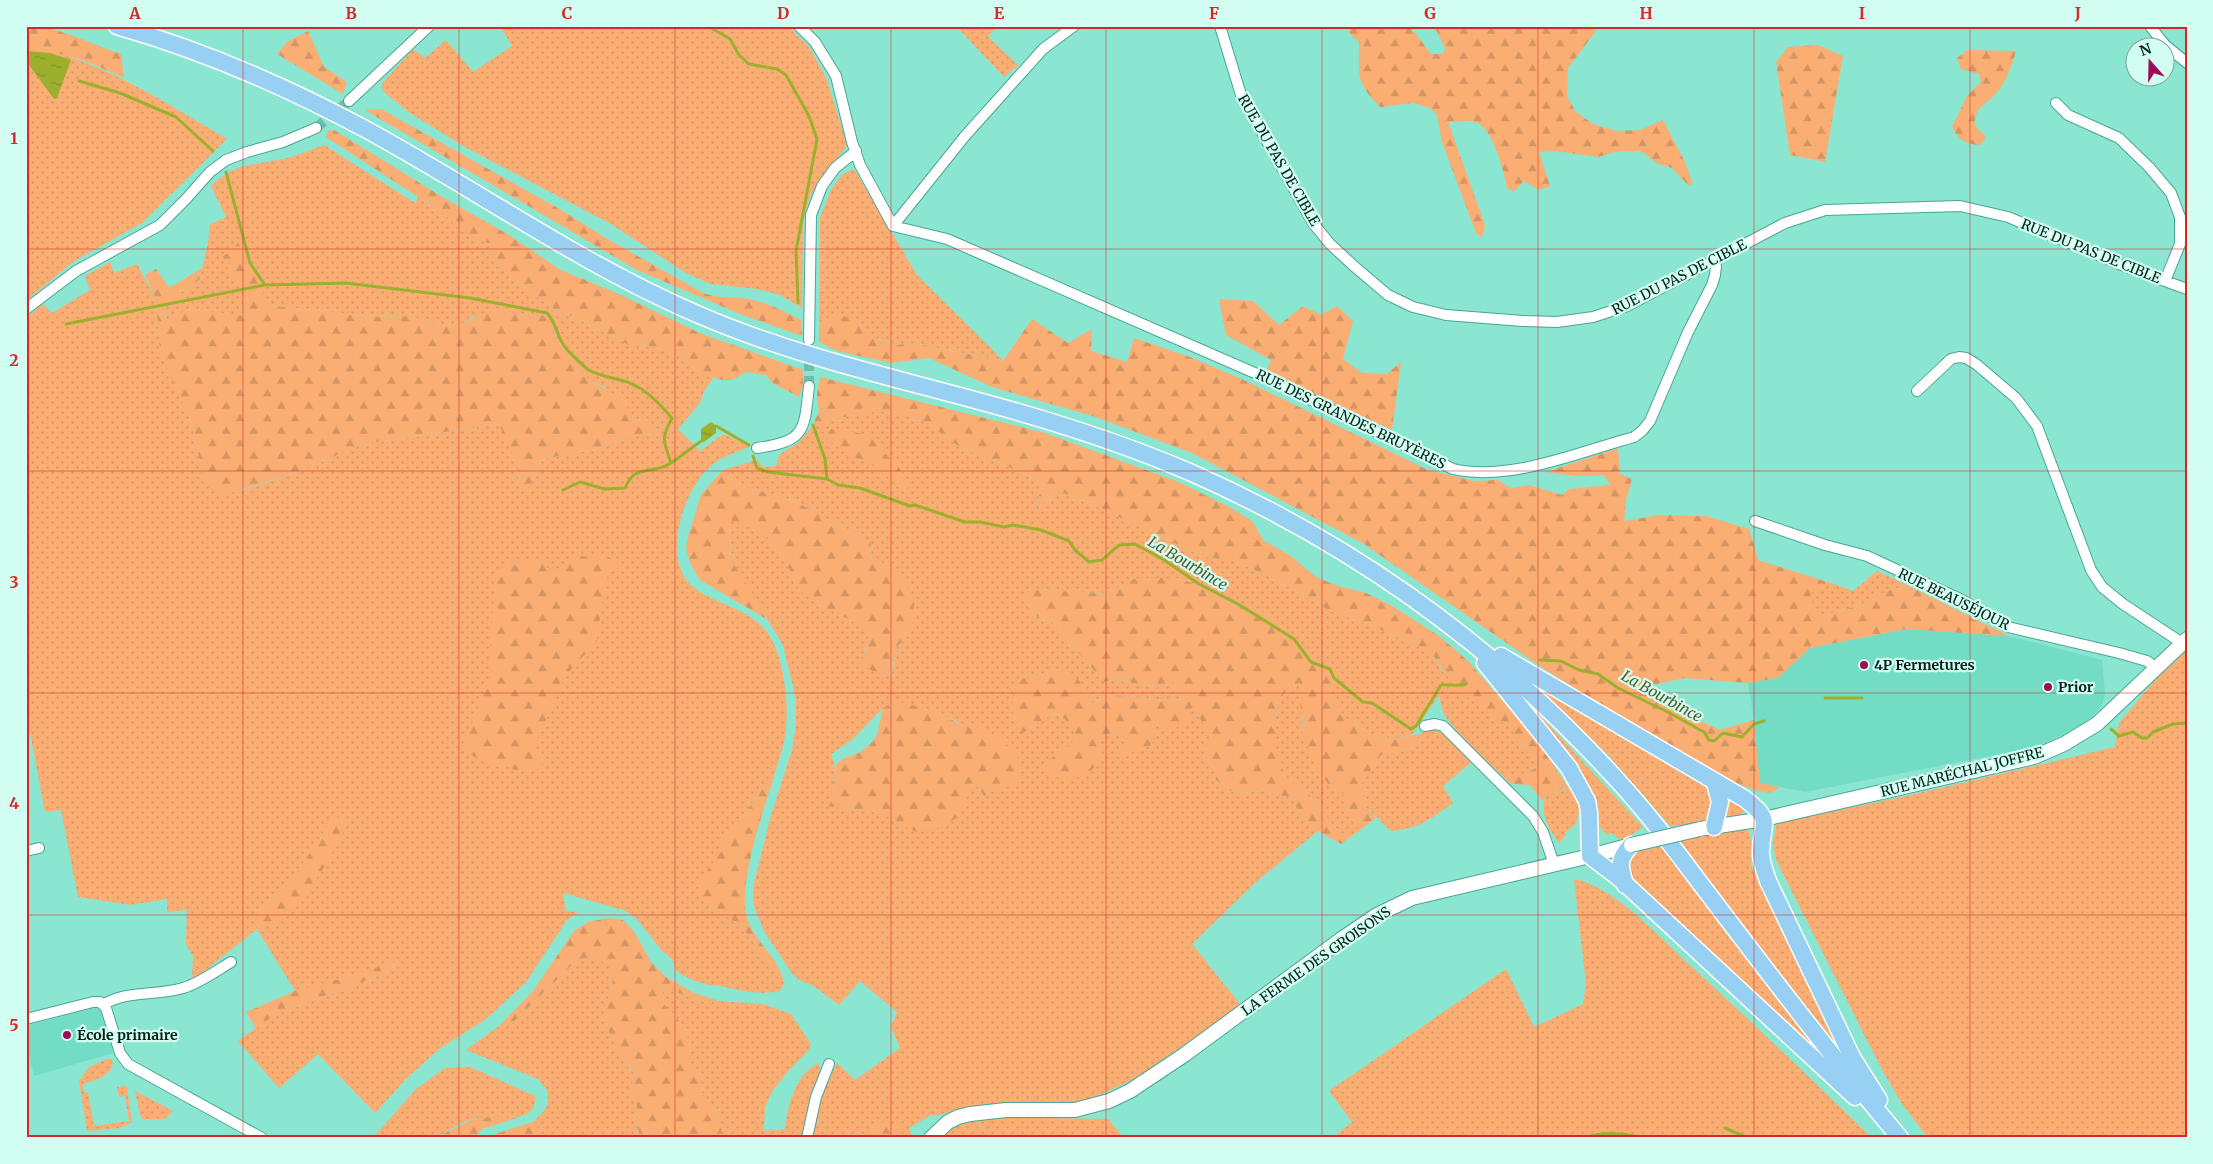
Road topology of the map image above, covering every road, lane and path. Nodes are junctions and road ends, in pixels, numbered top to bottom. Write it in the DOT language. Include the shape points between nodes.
graph roads {
  1 [pos="118,26"];
  2 [pos="429,26"];
  3 [pos="799,26"];
  4 [pos="1074,26"];
  5 [pos="1220,26"];
  6 [pos="2150,26"];
  7 [pos="2187,63"];
  8 [pos="349,101"];
  9 [pos="2056,102"];
  10 [pos="316,128"];
  11 [pos="856,151"];
  12 [pos="893,226"];
  13 [pos="1714,261"];
  14 [pos="2165,281"];
  15 [pos="2187,289"];
  16 [pos="26,309"];
  17 [pos="809,340"];
  18 [pos="809,386"];
  19 [pos="1917,391"];
  20 [pos="757,448"];
  21 [pos="1755,521"];
  22 [pos="1460,632"];
  23 [pos="2185,641"];
  24 [pos="2156,668"];
  25 [pos="1424,726"];
  26 [pos="1715,783"];
  27 [pos="1764,819"];
  28 [pos="1707,828"];
  29 [pos="1631,844"];
  30 [pos="39,848"];
  31 [pos="26,851"];
  32 [pos="1590,856"];
  33 [pos="1554,864"];
  34 [pos="1626,885"];
  35 [pos="231,962"];
  36 [pos="104,1005"];
  37 [pos="26,1019"];
  38 [pos="830,1064"];
  39 [pos="262,1138"];
  40 [pos="807,1138"];
  41 [pos="931,1138"];
  42 [pos="1900,1138"];
  1 -- 22 [label="main road" via="230,63 298,94 369,131 581,255 699,315 767,341 845,365 1070,428 1189,472 1245,498 1365,565"];
  2 -- 8 [label="street"];
  3 -- 11 [label="street" via="815,42 836,76"];
  4 -- 12 [label="street" via="1043,50 978,122"];
  5 -- 13 [label="street, RUE DU PAS DE CIBLE" via="1241,95 1313,223 1330,244 1388,295 1413,307 1446,315 1522,321 1557,322 1593,317 1627,306"];
  6 -- 7 [label="street"];
  9 -- 14 [label="street" via="2068,115 2119,138 2171,193 2180,217 2180,244"];
  10 -- 16 [label="street" via="226,160 210,172 160,224 76,271"];
  11 -- 12 [label="street" via="860,165"];
  11 -- 17 [label="street" via="835,168 822,186 811,215"];
  12 -- 13 [label="street, RUE DES GRANDES BRUYÈRES" via="947,240 1264,377 1453,469 1474,474 1517,470 1634,437 1642,431 1650,422 1712,285"];
  13 -- 14 [label="street, RUE DU PAS DE CIBLE" via="1785,223 1818,212 1960,206 2008,218"];
  14 -- 15 [label="street, RUE DU PAS DE CIBLE"];
  18 -- 20 [label="street" via="805,424 800,431 783,444"];
  19 -- 23 [label="street" via="1951,359 1959,356 1976,364 2016,398 2038,426 2091,570 2102,587 2123,604"];
  21 -- 24 [label="street, RUE BEAUSÉJOUR" via="1867,556 1960,600 2008,627 2119,653 2147,661"];
  22 -- 26 [label="main road"];
  22 -- 32 [label="main road" via="1569,768 1587,801"];
  22 -- 42 [label="main road" via="1568,729 1625,788 1845,1073"];
  23 -- 24 [label="main road, RUE MARÉCHAL JOFFRE"];
  24 -- 27 [label="main road, RUE MARÉCHAL JOFFRE" via="2097,724 2034,757"];
  25 -- 33 [label="street" via="1443,726 1511,792 1538,824"];
  26 -- 27 [label="main road" via="1758,808"];
  26 -- 28 [label="main road" via="1720,802"];
  27 -- 28 [label="main road, RUE MARÉCHAL JOFFRE"];
  27 -- 42 [label="main road" via="1761,861 1768,881 1852,1057"];
  28 -- 29 [label="main road, RUE MARÉCHAL JOFFRE, bridge"];
  29 -- 32 [label="main road, LA FERME DES GROISONS"];
  29 -- 34 [label="main road" via="1622,855 1620,867"];
  30 -- 31 [label="street"];
  32 -- 33 [label="main road, LA FERME DES GROISONS"];
  32 -- 34 [label="main road"];
  33 -- 41 [label="main road, LA FERME DES GROISONS" via="1427,893 1394,905 1343,938 1153,1076 1109,1101 1076,1110 1006,1110 970,1114 948,1122"];
  34 -- 42 [label="main road"];
  35 -- 36 [label="street" via="181,989 119,998"];
  36 -- 37 [label="street" via="93,1002"];
  36 -- 39 [label="street" via="120,1053 128,1064"];
  38 -- 40 [label="street" via="816,1096"];
}
